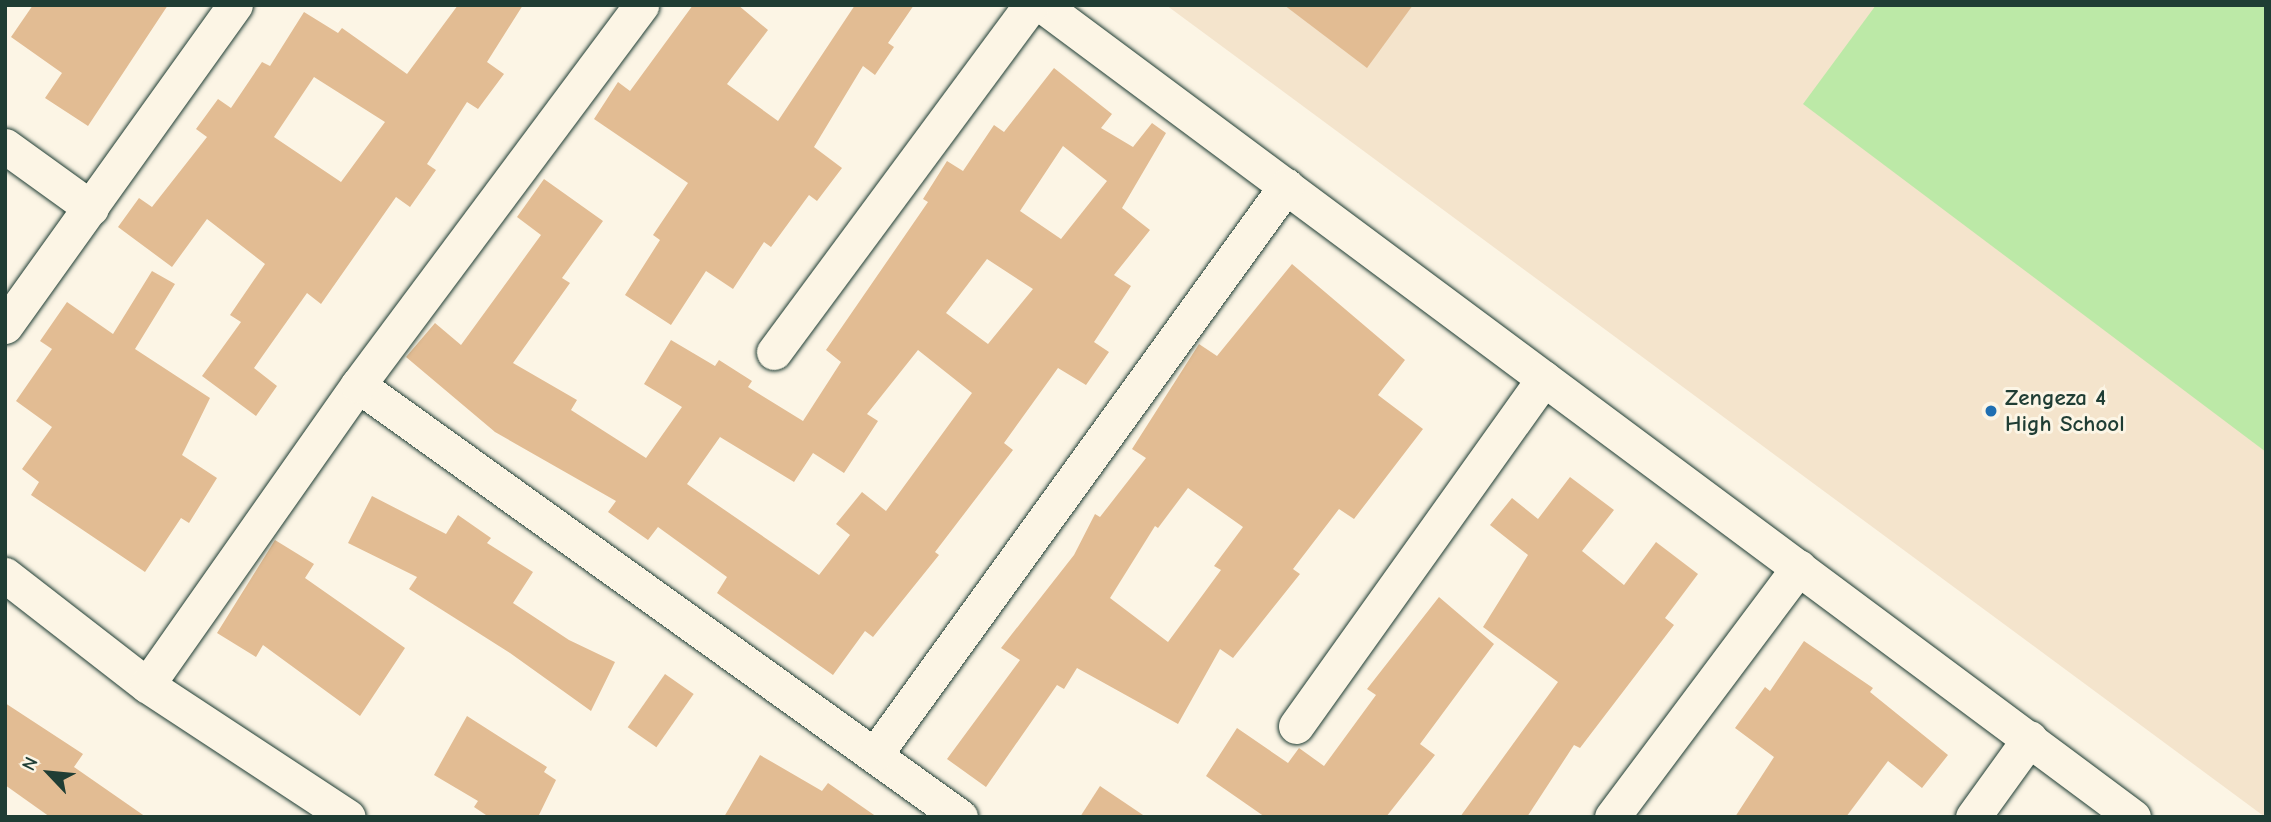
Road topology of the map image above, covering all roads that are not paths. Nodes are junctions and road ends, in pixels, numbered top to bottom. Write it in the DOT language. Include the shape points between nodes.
graph roads {
  1 [pos="235,5"];
  2 [pos="641,5"];
  3 [pos="1031,5"];
  4 [pos="1042,5"];
  5 [pos="5,146"];
  6 [pos="1286,186"];
  7 [pos="90,208"];
  8 [pos="5,326"];
  9 [pos="774,352"];
  10 [pos="1544,378"];
  11 [pos="358,386"];
  12 [pos="1799,567"];
  13 [pos="5,575"];
  14 [pos="147,685"];
  15 [pos="1296,726"];
  16 [pos="2030,738"];
  17 [pos="876,753"];
  18 [pos="348,817"];
  19 [pos="960,817"];
  20 [pos="1612,817"];
  21 [pos="1973,817"];
  22 [pos="2133,817"];
  1 -- 7 [label="street"];
  2 -- 11 [label="street"];
  3 -- 9 [label="street"];
  4 -- 6 [label="street"];
  5 -- 7 [label="street"];
  6 -- 10 [label="street"];
  6 -- 17 [label="street"];
  7 -- 8 [label="street"];
  10 -- 12 [label="street"];
  10 -- 15 [label="street"];
  11 -- 14 [label="street"];
  11 -- 17 [label="street"];
  12 -- 16 [label="street"];
  12 -- 20 [label="street"];
  13 -- 14 [label="street"];
  14 -- 18 [label="street"];
  16 -- 21 [label="street"];
  16 -- 22 [label="street"];
  17 -- 19 [label="street"];
}
